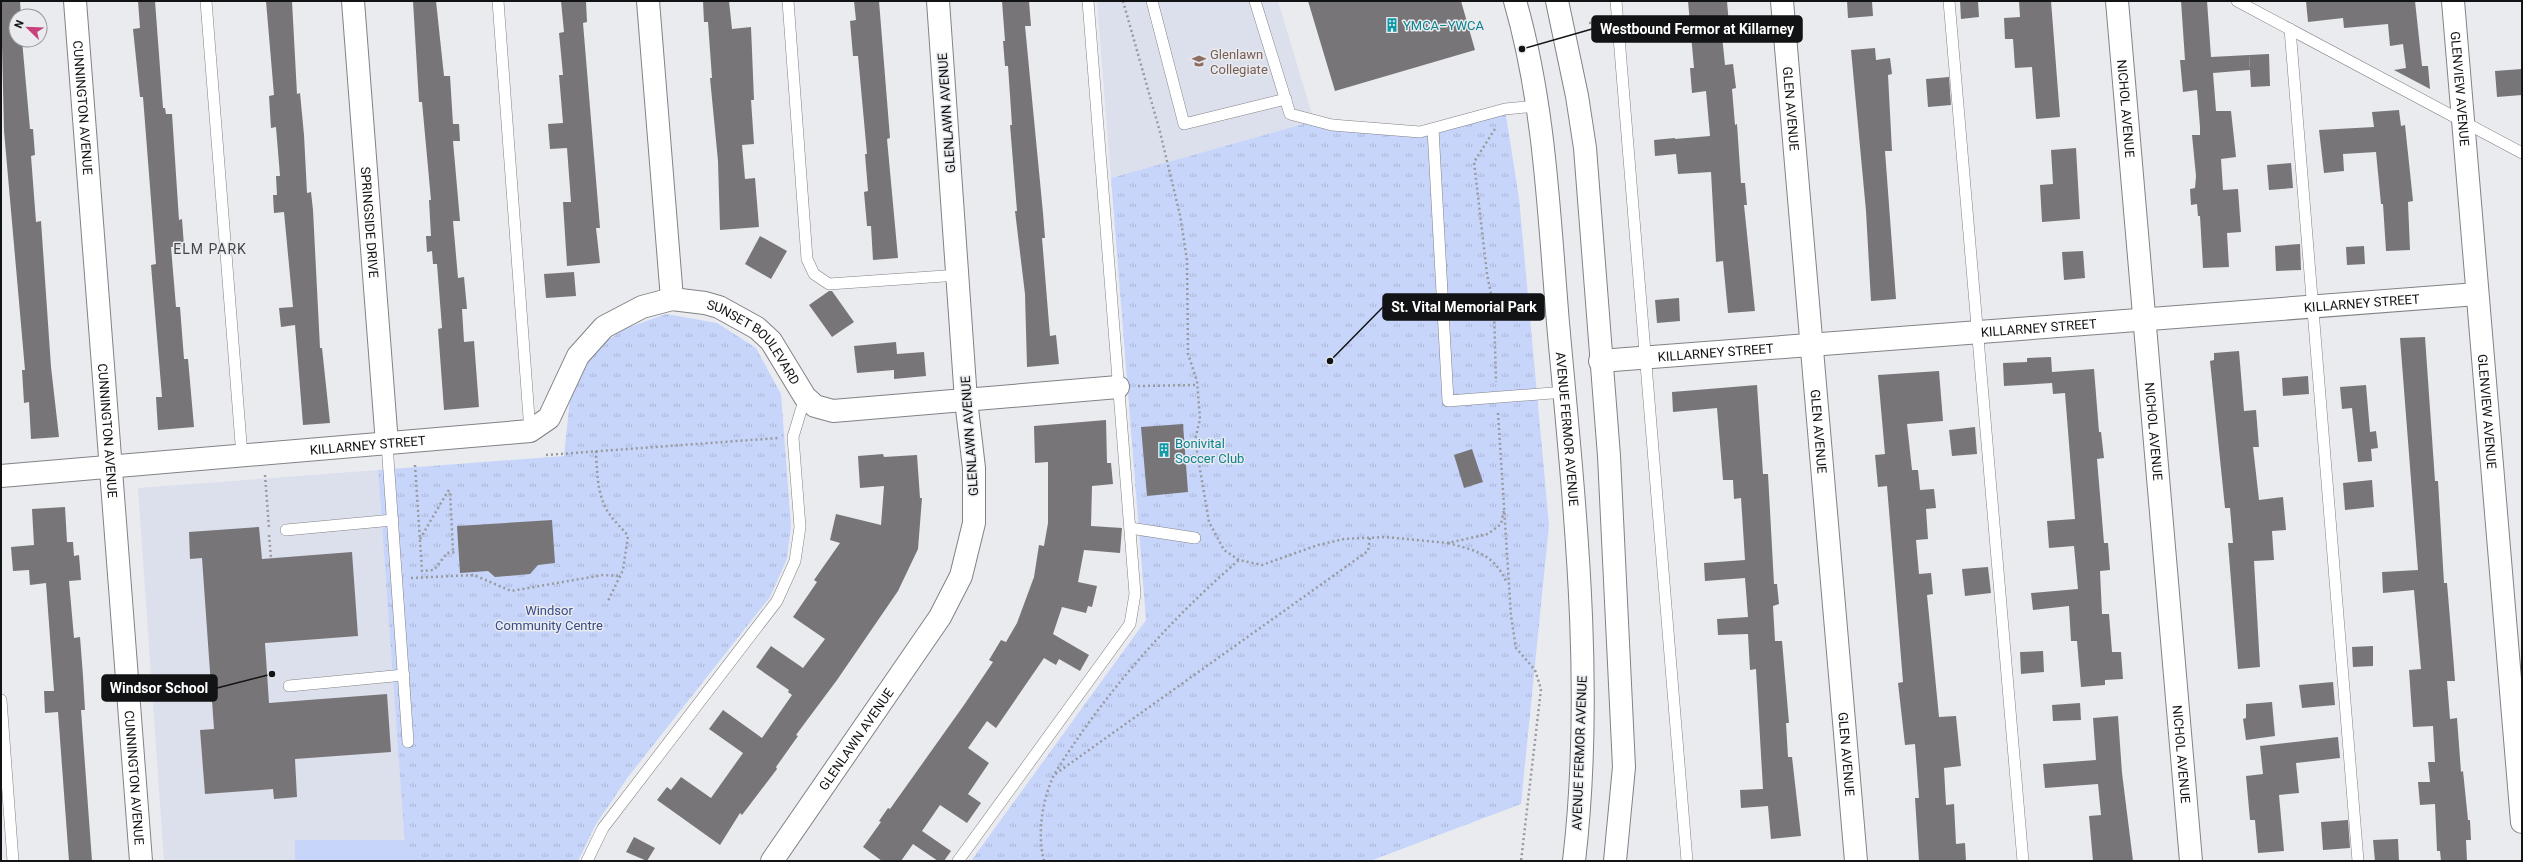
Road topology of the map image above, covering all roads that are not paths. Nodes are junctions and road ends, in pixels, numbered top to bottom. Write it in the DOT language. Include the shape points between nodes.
graph roads {
  1 [pos="75,1"];
  2 [pos="206,1"];
  3 [pos="354,1"];
  4 [pos="498,1"];
  5 [pos="648,1"];
  6 [pos="788,1"];
  7 [pos="938,1"];
  8 [pos="1088,1"];
  9 [pos="1152,1"];
  10 [pos="1255,1"];
  11 [pos="1516,1"];
  12 [pos="1556,1"];
  13 [pos="1616,1"];
  14 [pos="1782,1"];
  15 [pos="1949,1"];
  16 [pos="2117,1"];
  17 [pos="2237,1"];
  18 [pos="2453,1"];
  19 [pos="2290,29"];
  20 [pos="1286,99"];
  21 [pos="1538,106"];
  22 [pos="2464,123"];
  23 [pos="1433,129"];
  24 [pos="2522,153"];
  25 [pos="959,275"];
  26 [pos="2477,294"];
  27 [pos="672,299"];
  28 [pos="2313,306"];
  29 [pos="2145,320"];
  30 [pos="1977,330"];
  31 [pos="1812,346"];
  32 [pos="1646,356"];
  33 [pos="1600,361"];
  34 [pos="1118,387"];
  35 [pos="1564,392"];
  36 [pos="805,397"];
  37 [pos="966,400"];
  38 [pos="530,432"];
  39 [pos="387,444"];
  40 [pos="242,456"];
  41 [pos="110,467"];
  42 [pos="1,476"];
  43 [pos="393,520"];
  44 [pos="1130,528"];
  45 [pos="286,530"];
  46 [pos="1195,538"];
  47 [pos="404,675"];
  48 [pos="290,686"];
  49 [pos="1,700"];
  50 [pos="408,742"];
  51 [pos="2522,822"];
  52 [pos="13,861"];
  53 [pos="141,861"];
  54 [pos="587,861"];
  55 [pos="772,861"];
  56 [pos="958,861"];
  57 [pos="1574,861"];
  58 [pos="1615,861"];
  59 [pos="1687,861"];
  60 [pos="1856,861"];
  61 [pos="2023,861"];
  62 [pos="2191,861"];
  63 [pos="2358,861"];
  1 -- 41 [label="street, CUNNINGTON AVENUE"];
  2 -- 40 [label="lane"];
  3 -- 39 [label="street, SPRINGSIDE DRIVE"];
  4 -- 38 [label="lane"];
  5 -- 27 [label="street"];
  6 -- 25 [label="lane" via="807,259 814,274 830,284"];
  7 -- 25 [label="street, GLENLAWN AVENUE"];
  8 -- 34 [label="lane"];
  9 -- 20 [label="lane" via="1184,124"];
  10 -- 20 [label="lane"];
  11 -- 21 [label="street, AVENUE FERMOR AVENUE"];
  12 -- 33 [label="street" via="1577,96 1585,148"];
  13 -- 32 [label="lane"];
  14 -- 31 [label="street, GLEN AVENUE"];
  15 -- 30 [label="lane"];
  16 -- 29 [label="street, NICHOL AVENUE"];
  17 -- 19 [label="lane"];
  18 -- 22 [label="street, GLENVIEW AVENUE"];
  19 -- 22 [label="lane"];
  19 -- 28 [label="lane"];
  20 -- 23 [label="lane" via="1290,114 1332,125 1420,132"];
  21 -- 23 [label="lane" via="1505,109"];
  21 -- 35 [label="street, AVENUE FERMOR AVENUE"];
  22 -- 24 [label="lane"];
  22 -- 26 [label="street, GLENVIEW AVENUE"];
  23 -- 35 [label="lane" via="1448,401"];
  25 -- 37 [label="street, GLENLAWN AVENUE"];
  26 -- 28 [label="street, KILLARNEY STREET"];
  26 -- 51 [label="street, GLENVIEW AVENUE"];
  27 -- 36 [label="street, SUNSET BOULEVARD" via="719,307 757,328 771,341"];
  27 -- 38 [label="street" via="642,307 604,327 578,356 549,418"];
  28 -- 29 [label="street, KILLARNEY STREET"];
  28 -- 63 [label="lane"];
  29 -- 30 [label="street, KILLARNEY STREET"];
  29 -- 62 [label="street, NICHOL AVENUE"];
  30 -- 31 [label="street, KILLARNEY STREET"];
  30 -- 61 [label="lane"];
  31 -- 32 [label="street, KILLARNEY STREET"];
  31 -- 60 [label="street, GLEN AVENUE"];
  32 -- 33 [label="street, KILLARNEY STREET"];
  32 -- 59 [label="lane"];
  33 -- 58 [label="street" via="1609,456 1624,767"];
  34 -- 37 [label="street, SUNSET BOULEVARD"];
  34 -- 44 [label="lane"];
  35 -- 57 [label="street, AVENUE FERMOR AVENUE" via="1581,612 1581,769"];
  36 -- 37 [label="street, SUNSET BOULEVARD" via="815,406 833,411"];
  36 -- 54 [label="lane" via="793,437 800,527 795,561 777,601 603,828"];
  37 -- 55 [label="street, GLENLAWN AVENUE" via="974,468 974,523 960,576 940,617"];
  38 -- 39 [label="street, KILLARNEY STREET"];
  39 -- 40 [label="street, KILLARNEY STREET"];
  39 -- 43 [label="lane"];
  40 -- 41 [label="street, KILLARNEY STREET"];
  41 -- 42 [label="street, KILLARNEY STREET"];
  41 -- 53 [label="street, CUNNINGTON AVENUE"];
  43 -- 45 [label="lane"];
  43 -- 47 [label="lane"];
  44 -- 46 [label="lane"];
  44 -- 56 [label="lane" via="1135,594 1130,624"];
  47 -- 48 [label="lane"];
  47 -- 50 [label="lane"];
  49 -- 52 [label="lane"];
}
